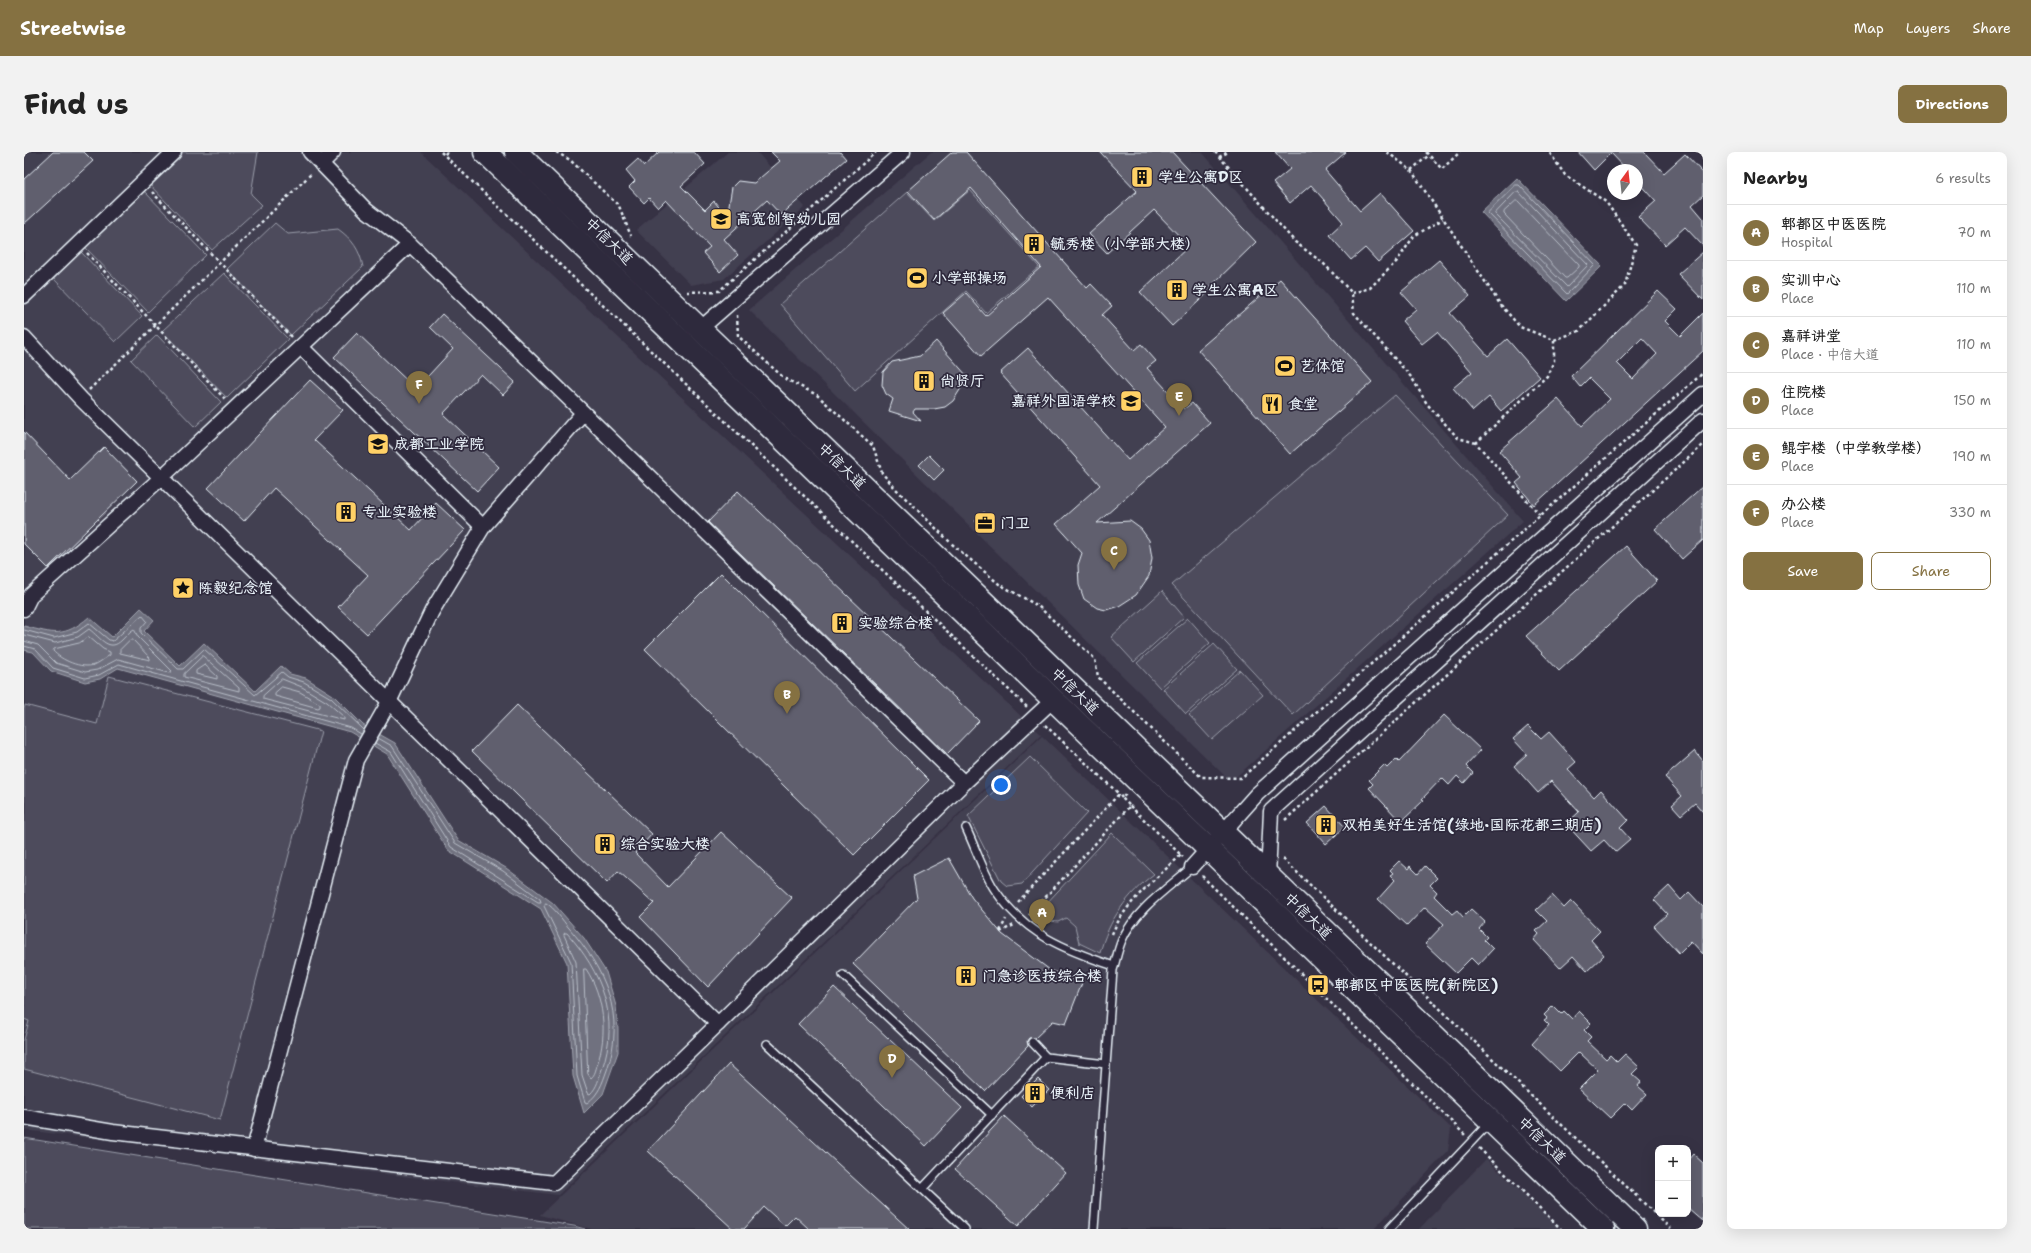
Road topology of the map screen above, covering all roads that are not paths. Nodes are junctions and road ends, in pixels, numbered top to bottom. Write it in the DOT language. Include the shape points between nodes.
graph roads {
  1 [pos="174,152"];
  2 [pos="310,152"];
  3 [pos="333,152"];
  4 [pos="485,152"];
  5 [pos="516,152"];
  6 [pos="903,152"];
  7 [pos="321,164"];
  8 [pos="410,244"];
  9 [pos="24,296"];
  10 [pos="700,329"];
  11 [pos="24,337"];
  12 [pos="301,347"];
  13 [pos="1703,394"];
  14 [pos="584,413"];
  15 [pos="1703,420"];
  16 [pos="161,478"];
  17 [pos="483,527"];
  18 [pos="27,600"];
  19 [pos="1053,700"];
  20 [pos="389,702"];
  21 [pos="964,783"];
  22 [pos="966,828"];
  23 [pos="1215,841"];
  24 [pos="1192,867"];
  25 [pos="1268,877"];
  26 [pos="1114,966"];
  27 [pos="843,974"];
  28 [pos="718,1024"];
  29 [pos="1032,1042"];
  30 [pos="766,1044"];
  31 [pos="1046,1057"];
  32 [pos="1106,1064"];
  33 [pos="992,1115"];
  34 [pos="24,1117"];
  35 [pos="1491,1121"];
  36 [pos="254,1149"];
  37 [pos="922,1189"];
  38 [pos="965,1229"];
  39 [pos="1094,1229"];
  40 [pos="1389,1229"];
  41 [pos="1603,1229"];
  42 [pos="1635,1229"];
  1 -- 9 [label="street"];
  2 -- 7 [label="street"];
  3 -- 7 [label="street"];
  4 -- 19 [label="main road, 中信大道"];
  5 -- 10 [label="main road, 中信大道"];
  6 -- 10 [label="street"];
  7 -- 8 [label="street" via="366,210"];
  8 -- 12 [label="street"];
  8 -- 14 [label="street"];
  10 -- 23 [label="main road, 中信大道" via="1153,766"];
  11 -- 16 [label="street" via="80,399"];
  12 -- 16 [label="street"];
  12 -- 17 [label="street"];
  13 -- 23 [label="street" via="1257,794"];
  14 -- 17 [label="street"];
  14 -- 21 [label="street"];
  15 -- 25 [label="street" via="1271,811"];
  16 -- 18 [label="street"];
  16 -- 20 [label="street"];
  17 -- 20 [label="street" via="432,611"];
  19 -- 21 [label="street"];
  19 -- 23 [label="main road, 中信大道" via="1138,782"];
  20 -- 28 [label="street"];
  20 -- 36 [label="street" via="356,760"];
  21 -- 28 [label="street"];
  22 -- 26 [label="lane" via="994,889 1011,910 1044,938 1068,950"];
  23 -- 24 [label="street"];
  23 -- 25 [label="main road, 中信大道"];
  23 -- 35 [label="main road, 中信大道"];
  24 -- 26 [label="lane" via="1137,918 1122,940"];
  25 -- 42 [label="main road, 中信大道"];
  26 -- 32 [label="lane"];
  27 -- 33 [label="lane"];
  28 -- 36 [label="street" via="554,1183"];
  29 -- 31 [label="lane"];
  30 -- 37 [label="lane"];
  31 -- 32 [label="lane"];
  31 -- 33 [label="lane"];
  32 -- 39 [label="lane"];
  33 -- 37 [label="lane"];
  34 -- 36 [label="street" via="113,1132"];
  35 -- 40 [label="lane"];
  35 -- 41 [label="main road, 中信大道"];
  37 -- 38 [label="lane"];
}
